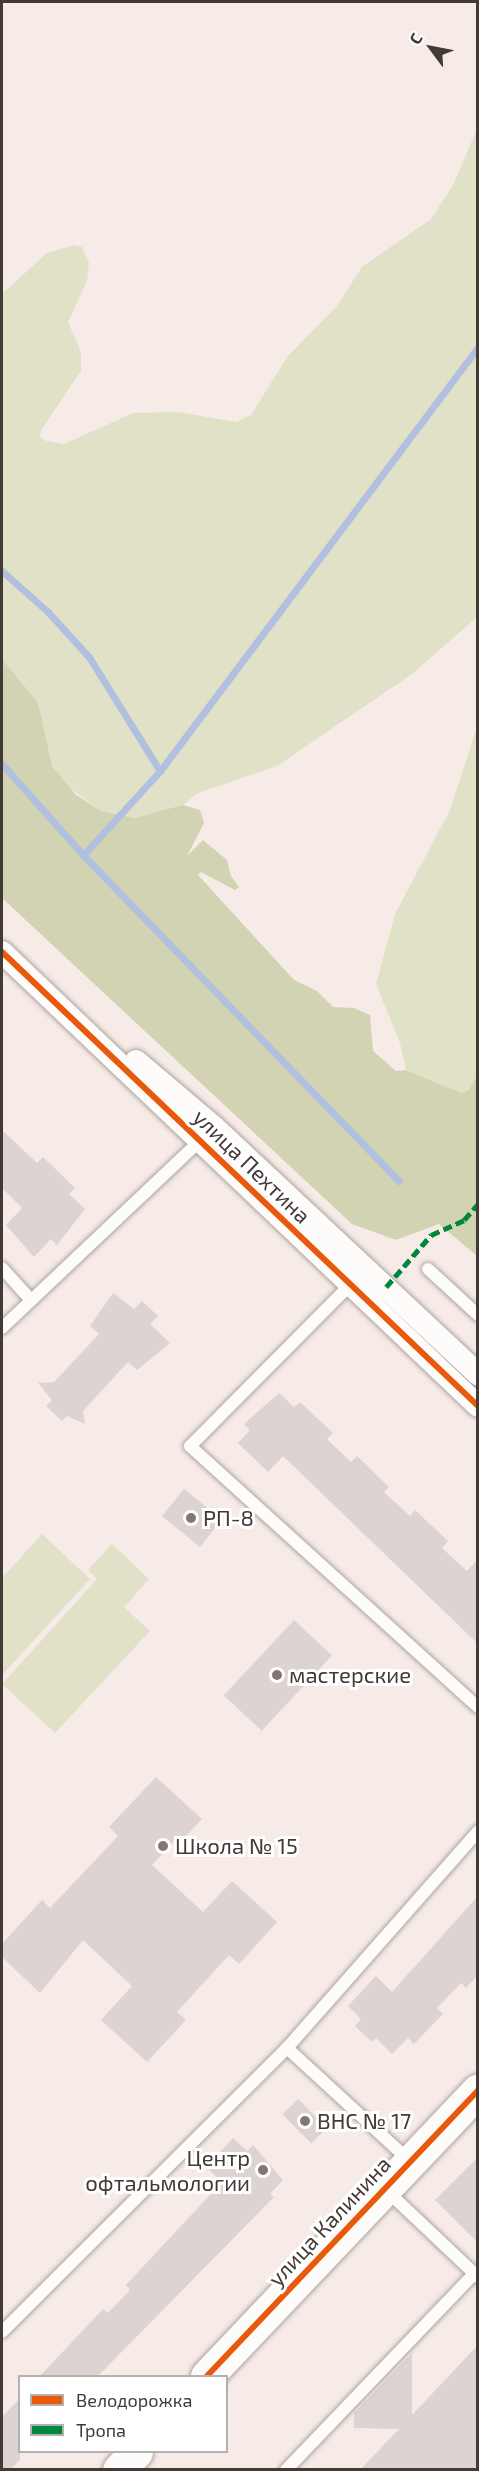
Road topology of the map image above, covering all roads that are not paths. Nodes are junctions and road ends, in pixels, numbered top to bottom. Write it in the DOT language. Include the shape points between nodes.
graph roads {
  1 [pos="2,950"];
  2 [pos="207,1134"];
  3 [pos="2,1268"];
  4 [pos="428,1269"];
  5 [pos="358,1277"];
  6 [pos="30,1299"];
  7 [pos="477,1315"];
  8 [pos="2,1328"];
  9 [pos="477,1374"];
  10 [pos="477,1406"];
  11 [pos="477,1707"];
  12 [pos="477,1831"];
  13 [pos="287,2048"];
  14 [pos="477,2090"];
  15 [pos="410,2161"];
  16 [pos="385,2189"];
  17 [pos="476,2276"];
  18 [pos="2,2332"];
  19 [pos="208,2375"];
  20 [pos="134,2453"];
  21 [pos="119,2469"];
  22 [pos="286,2469"];
  1 -- 2 [label="street, улица Пехтина"];
  2 -- 5 [label="street, улица Пехтина"];
  2 -- 6 [label="lane"];
  3 -- 6 [label="lane"];
  4 -- 7 [label="lane"];
  5 -- 9 [label="street, улица Пехтина"];
  5 -- 10 [label="street, улица Пехтина"];
  5 -- 11 [label="lane" via="190,1446"];
  6 -- 8 [label="lane"];
  12 -- 13 [label="lane"];
  13 -- 15 [label="lane"];
  13 -- 18 [label="lane"];
  14 -- 15 [label="street, улица Калинина"];
  15 -- 16 [label="street, улица Калинина"];
  16 -- 17 [label="lane"];
  16 -- 19 [label="street, улица Калинина"];
  17 -- 22 [label="lane"];
  20 -- 21 [label="street"];
}
